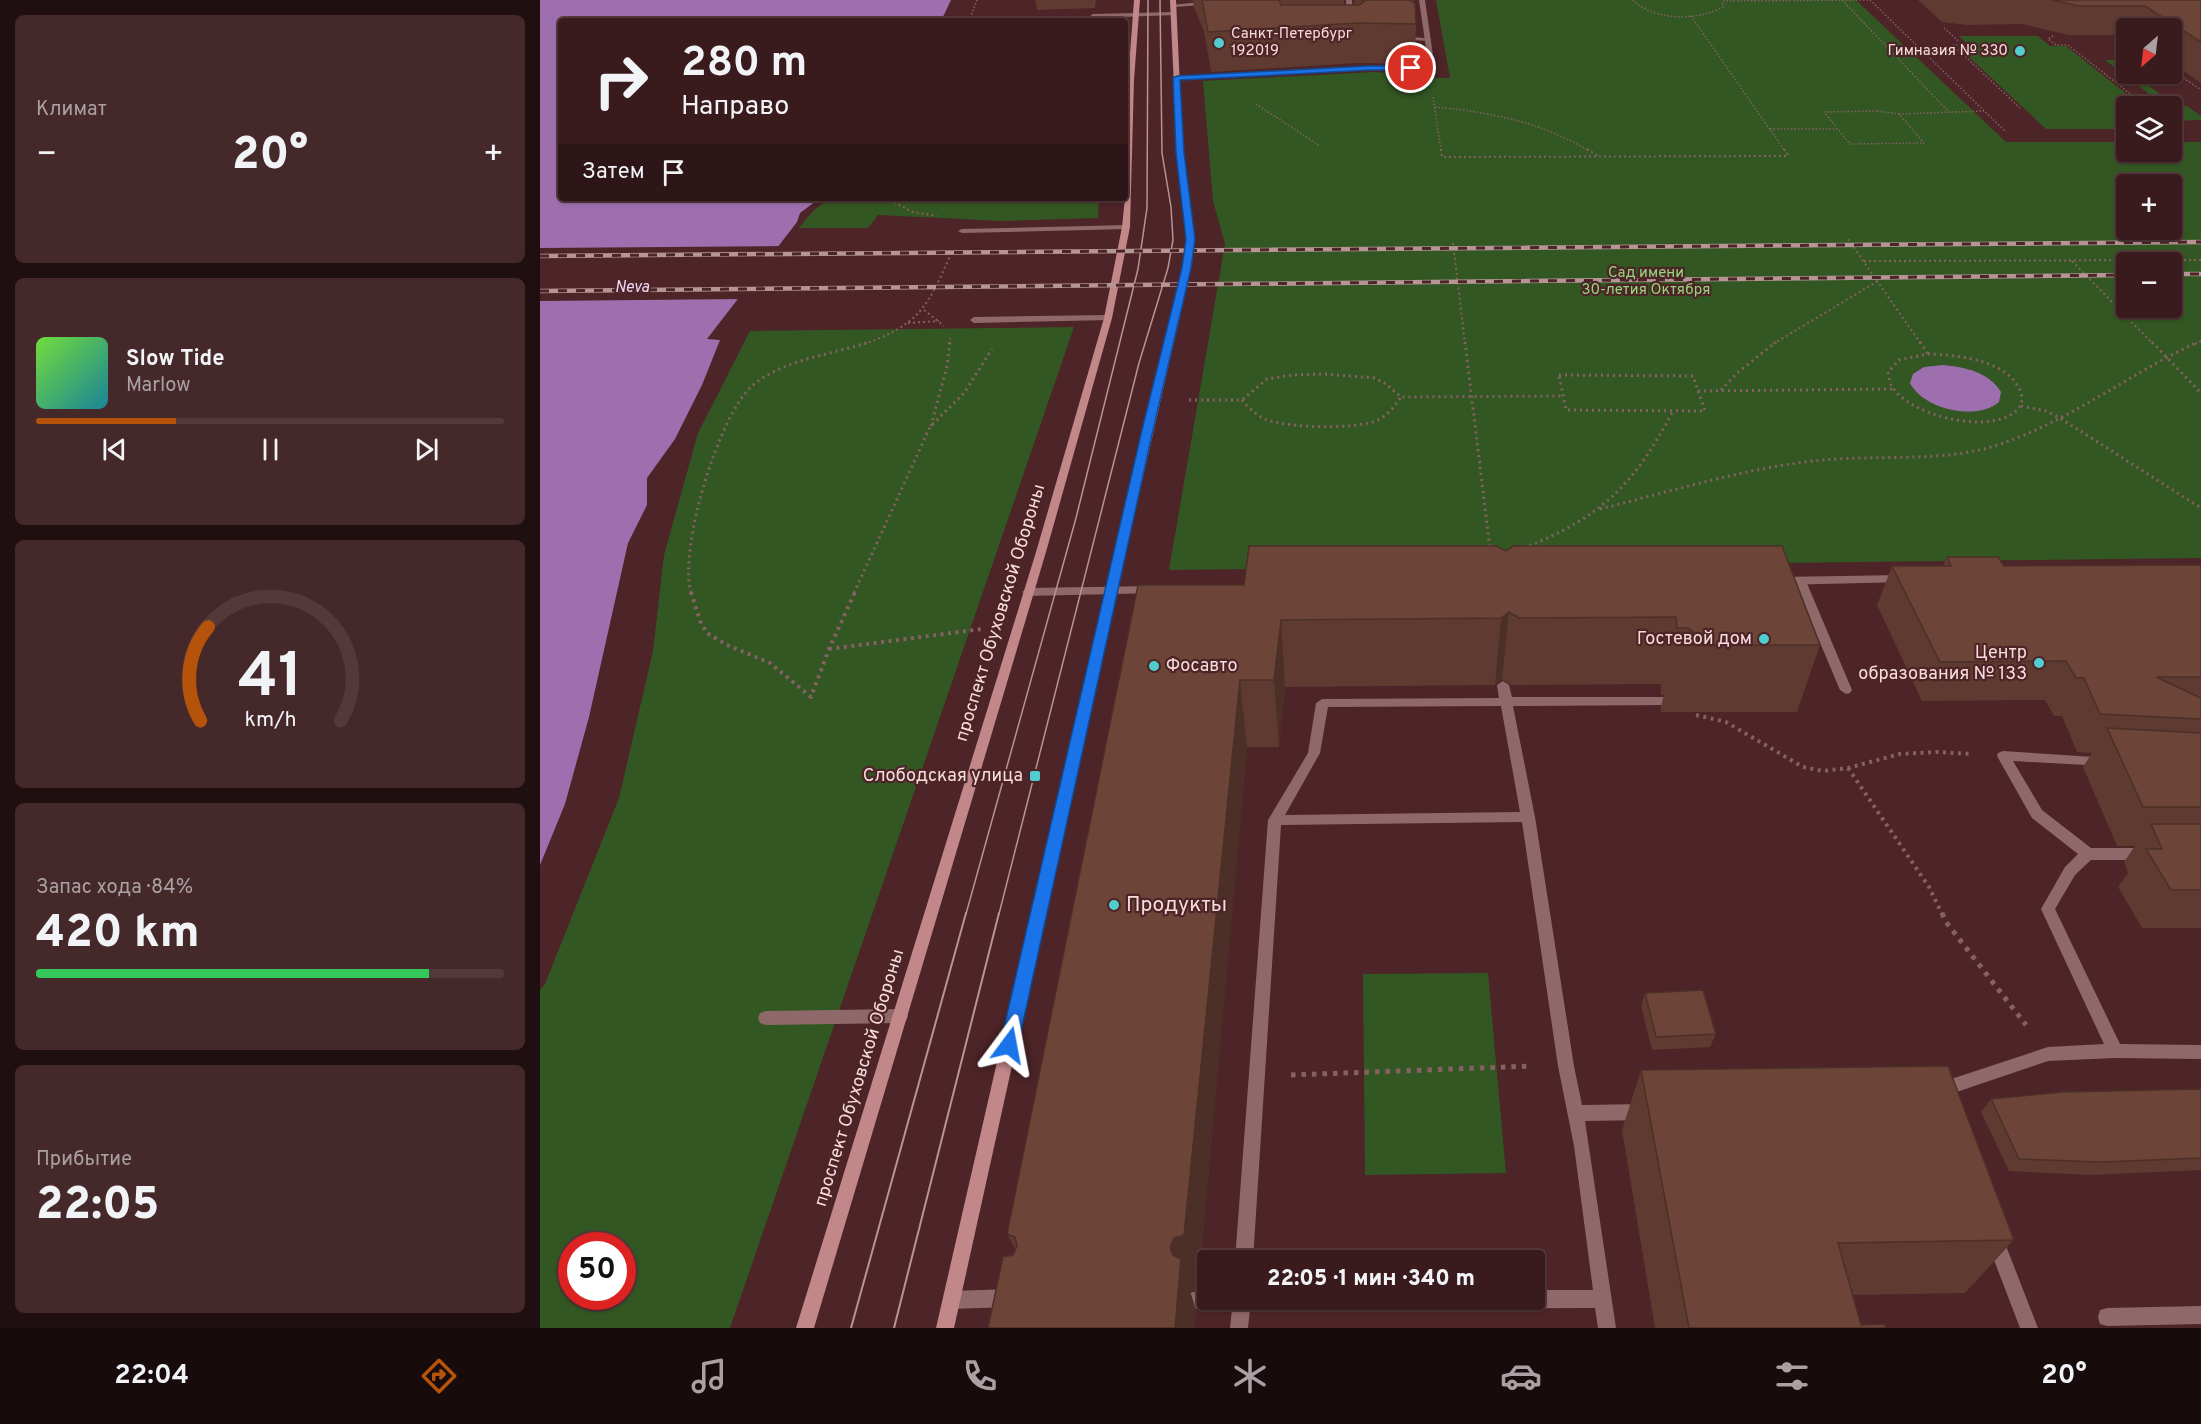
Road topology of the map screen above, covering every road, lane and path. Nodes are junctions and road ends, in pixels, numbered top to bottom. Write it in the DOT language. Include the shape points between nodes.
graph roads {
  1 [pos="977,0"];
  2 [pos="1137,0"];
  3 [pos="1349,0"];
  4 [pos="1422,0"];
  5 [pos="1633,0"];
  6 [pos="1843,0"];
  7 [pos="1869,0"];
  8 [pos="1722,1"];
  9 [pos="1174,3"];
  10 [pos="1201,4"];
  11 [pos="1174,14"];
  12 [pos="1136,15"];
  13 [pos="1094,16"];
  14 [pos="1691,16"];
  15 [pos="970,18"];
  16 [pos="1350,19"];
  17 [pos="1339,20"];
  18 [pos="1944,28"];
  19 [pos="1351,29"];
  20 [pos="2053,36"];
  21 [pos="1414,39"];
  22 [pos="1428,39"];
  23 [pos="1432,69"];
  24 [pos="2182,77"];
  25 [pos="1177,78"];
  26 [pos="2201,90"];
  27 [pos="2132,95"];
  28 [pos="2144,96"];
  29 [pos="1249,99"];
  30 [pos="1435,107"];
  31 [pos="2020,108"];
  32 [pos="1984,111"];
  33 [pos="1949,112"];
  34 [pos="1899,114"];
  35 [pos="1770,129"];
  36 [pos="1838,129"];
  37 [pos="2006,132"];
  38 [pos="1320,146"];
  39 [pos="1599,156"];
  40 [pos="891,201"];
  41 [pos="1126,227"];
  42 [pos="962,231"];
  43 [pos="1848,239"];
  44 [pos="1453,243"];
  45 [pos="2072,260"];
  46 [pos="2201,260"];
  47 [pos="1864,261"];
  48 [pos="1878,281"];
  49 [pos="924,310"];
  50 [pos="1108,318"];
  51 [pos="974,320"];
  52 [pos="1012,320"];
  53 [pos="940,321"];
  54 [pos="907,323"];
  55 [pos="2201,341"];
  56 [pos="1928,354"];
  57 [pos="2166,357"];
  58 [pos="1892,389"];
  59 [pos="1721,390"];
  60 [pos="1698,391"];
  61 [pos="2201,393"];
  62 [pos="1563,396"];
  63 [pos="1401,397"];
  64 [pos="1472,397"];
  65 [pos="1185,400"];
  66 [pos="1242,400"];
  67 [pos="2020,406"];
  68 [pos="1673,411"];
  69 [pos="2060,418"];
  70 [pos="930,428"];
  71 [pos="2201,508"];
  72 [pos="1600,509"];
  73 [pos="1521,549"];
  74 [pos="1492,559"];
  75 [pos="1921,579"];
  76 [pos="1764,581"];
  77 [pos="1800,581"];
  78 [pos="1162,590"];
  79 [pos="1111,591"];
  80 [pos="1028,592"];
  81 [pos="982,629"];
  82 [pos="829,649"];
  83 [pos="1503,685"];
  84 [pos="1845,690"];
  85 [pos="1670,701"];
  86 [pos="1506,704"];
  87 [pos="2003,756"];
  88 [pos="2120,762"];
  89 [pos="1848,768"];
  90 [pos="1528,817"];
  91 [pos="1275,820"];
  92 [pos="2088,854"];
  93 [pos="2156,854"];
  94 [pos="900,1016"];
  95 [pos="766,1018"];
  96 [pos="2115,1051"];
  97 [pos="2201,1052"];
  98 [pos="2048,1054"];
  99 [pos="1501,1066"];
  100 [pos="1256,1077"];
  101 [pos="1931,1095"];
  102 [pos="1657,1112"];
  103 [pos="1574,1113"];
  104 [pos="1987,1221"];
  105 [pos="1245,1250"];
  106 [pos="1033,1298"];
  107 [pos="1545,1299"];
  108 [pos="1602,1299"];
  109 [pos="952,1300"];
  110 [pos="1241,1310"];
  111 [pos="2201,1315"];
  112 [pos="2107,1317"];
  113 [pos="805,1328"];
  114 [pos="945,1328"];
  115 [pos="1239,1328"];
  116 [pos="1607,1328"];
  117 [pos="2029,1328"];
  1 -- 15 [label="path"];
  2 -- 12 [label="main road, проспект Обуховской Обороны"];
  3 -- 16 [label="street"];
  4 -- 22 [label="street"];
  5 -- 14 [label="path" via="1650,11"];
  6 -- 7 [label="path"];
  6 -- 8 [label="path"];
  6 -- 33 [label="path"];
  7 -- 32 [label="path"];
  8 -- 14 [label="path" via="1724,5 1719,10"];
  9 -- 10 [label="street"];
  9 -- 11 [label="main road"];
  11 -- 12 [label="street"];
  11 -- 25 [label="main road"];
  12 -- 13 [label="street"];
  12 -- 41 [label="main road, проспект Обуховской Обороны"];
  14 -- 35 [label="path"];
  16 -- 17 [label="street"];
  16 -- 19 [label="street"];
  18 -- 31 [label="path" via="1963,45 1953,45"];
  20 -- 27 [label="path" via="2048,39 2056,45 2068,45"];
  21 -- 22 [label="street"];
  22 -- 23 [label="street"];
  23 -- 25 [label="street" via="1369,68"];
  23 -- 30 [label="path"];
  24 -- 26 [label="path"];
  25 -- 79 [label="main road" via="1180,153 1190,239 1187,268"];
  27 -- 28 [label="path"];
  29 -- 38 [label="path"];
  30 -- 39 [label="path" via="1476,111 1527,123 1575,141"];
  30 -- 39 [label="path" via="1442,157"];
  32 -- 33 [label="path"];
  32 -- 37 [label="path"];
  33 -- 34 [label="path"];
  34 -- 36 [label="path" via="1824,112"];
  34 -- 36 [label="path" via="1924,143 1850,144"];
  35 -- 36 [label="path"];
  35 -- 39 [label="path" via="1788,156"];
  40 -- 42 [label="path" via="912,212 956,224"];
  41 -- 42 [label="street"];
  41 -- 50 [label="main road, проспект Обуховской Обороны"];
  42 -- 49 [label="path"];
  43 -- 47 [label="path"];
  44 -- 64 [label="path"];
  45 -- 46 [label="path"];
  45 -- 47 [label="path"];
  45 -- 57 [label="path"];
  47 -- 48 [label="path"];
  48 -- 56 [label="path"];
  48 -- 59 [label="path" via="1760,352"];
  49 -- 53 [label="path"];
  49 -- 54 [label="path"];
  50 -- 52 [label="street"];
  50 -- 80 [label="main road, проспект Обуховской Обороны"];
  51 -- 52 [label="street"];
  51 -- 53 [label="path"];
  52 -- 70 [label="path" via="964,393"];
  53 -- 54 [label="path"];
  53 -- 70 [label="path" via="949,330 951,346"];
  54 -- 82 [label="path" via="860,345 757,380 737,403 700,492 692,527 688,579 705,631 730,647 766,661 811,697"];
  55 -- 57 [label="path"];
  56 -- 58 [label="path" via="1894,363 1888,377"];
  56 -- 67 [label="path" via="1966,357 2001,371 2019,387"];
  57 -- 61 [label="path"];
  57 -- 69 [label="path"];
  58 -- 59 [label="path"];
  58 -- 67 [label="path" via="1916,408 1964,421 2000,419"];
  59 -- 60 [label="path"];
  60 -- 62 [label="path" via="1693,376 1559,375"];
  60 -- 68 [label="path" via="1705,411"];
  62 -- 64 [label="path"];
  62 -- 68 [label="path" via="1566,410"];
  63 -- 64 [label="path"];
  63 -- 66 [label="path" via="1375,378 1289,375 1257,385"];
  63 -- 66 [label="path" via="1378,420 1361,424 1283,424 1253,412"];
  64 -- 74 [label="path"];
  65 -- 66 [label="path"];
  67 -- 69 [label="path"];
  68 -- 72 [label="path" via="1642,465 1620,493"];
  69 -- 71 [label="path"];
  69 -- 72 [label="path" via="2010,440 1964,453 1822,460 1714,480"];
  70 -- 82 [label="path"];
  72 -- 73 [label="path" via="1586,521"];
  75 -- 77 [label="street"];
  76 -- 77 [label="street"];
  77 -- 84 [label="street"];
  78 -- 79 [label="street"];
  79 -- 80 [label="street"];
  79 -- 109 [label="main road"];
  80 -- 94 [label="main road, проспект Обуховской Обороны"];
  81 -- 82 [label="path"];
  83 -- 86 [label="street"];
  85 -- 86 [label="street"];
  85 -- 89 [label="path" via="1683,714 1726,722 1803,767 1823,771"];
  86 -- 90 [label="street"];
  86 -- 91 [label="street" via="1322,704 1314,753"];
  87 -- 88 [label="street"];
  87 -- 89 [label="path" via="1900,754"];
  87 -- 92 [label="street" via="2037,814"];
  89 -- 98 [label="path" via="1929,886 1946,922"];
  90 -- 91 [label="street"];
  90 -- 103 [label="street"];
  91 -- 100 [label="street"];
  92 -- 93 [label="street"];
  92 -- 96 [label="street" via="2070,871 2048,909"];
  94 -- 95 [label="street"];
  94 -- 113 [label="main road, проспект Обуховской Обороны"];
  96 -- 97 [label="street"];
  96 -- 98 [label="street"];
  98 -- 101 [label="street"];
  99 -- 100 [label="path"];
  100 -- 105 [label="street"];
  102 -- 103 [label="street"];
  103 -- 108 [label="street"];
  104 -- 117 [label="street"];
  106 -- 109 [label="street"];
  107 -- 108 [label="street"];
  108 -- 116 [label="street"];
  109 -- 114 [label="main road"];
  110 -- 115 [label="street"];
  111 -- 112 [label="street"];
}
